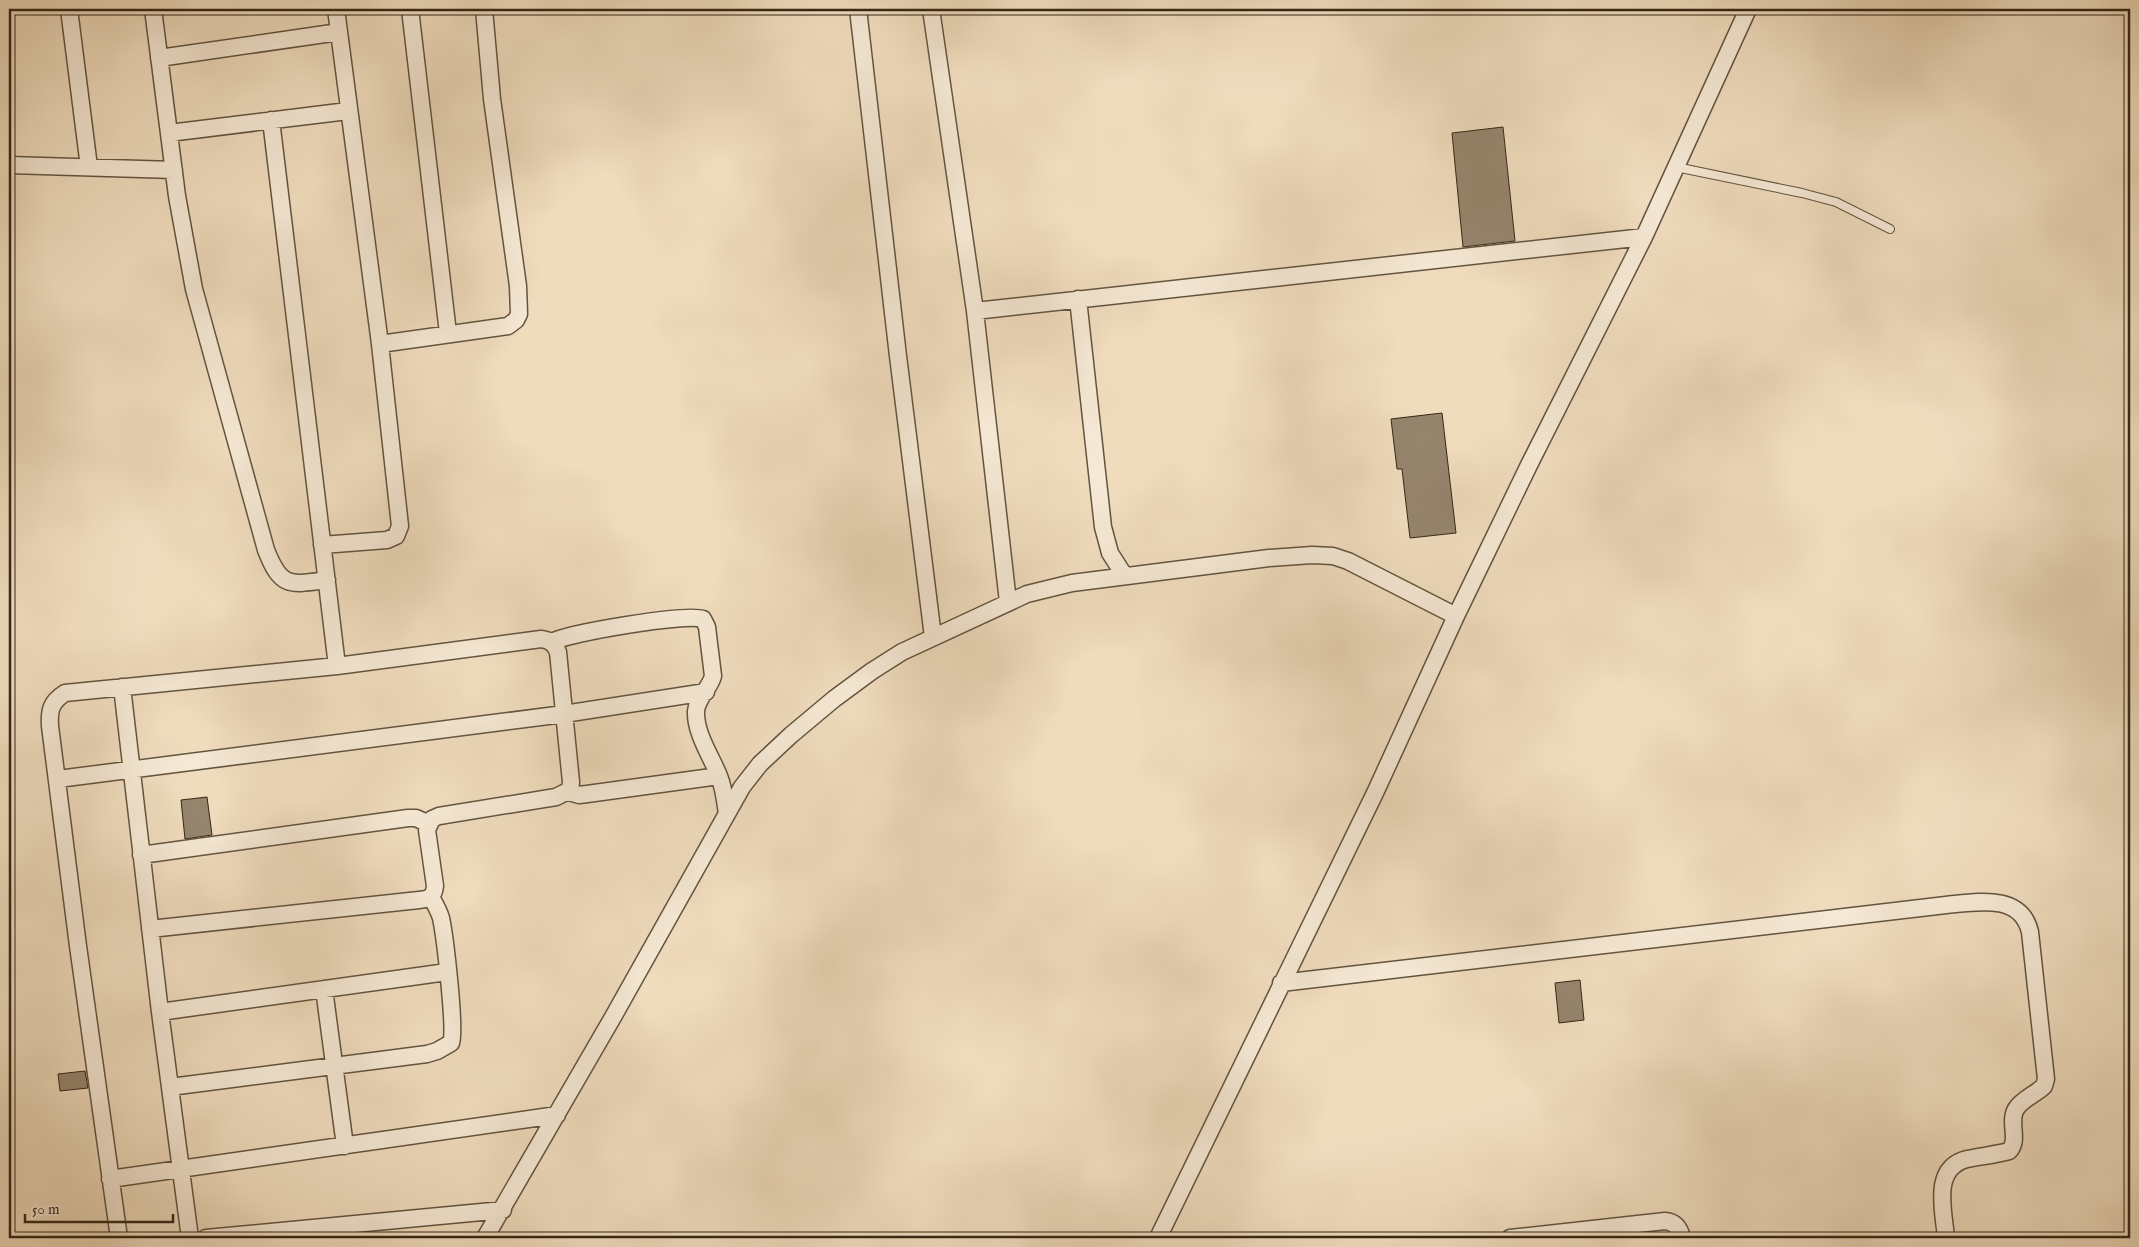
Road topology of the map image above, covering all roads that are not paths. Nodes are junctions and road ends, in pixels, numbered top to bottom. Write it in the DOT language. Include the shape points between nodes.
graph roads {
  1 [pos="69,9"];
  2 [pos="152,9"];
  3 [pos="336,9"];
  4 [pos="410,9"];
  5 [pos="484,9"];
  6 [pos="858,9"];
  7 [pos="931,9"];
  8 [pos="1748,9"];
  9 [pos="339,32"];
  10 [pos="159,58"];
  11 [pos="348,111"];
  12 [pos="271,120"];
  13 [pos="169,133"];
  14 [pos="9,165"];
  15 [pos="1676,167"];
  16 [pos="89,168"];
  17 [pos="174,170"];
  18 [pos="1890,229"];
  19 [pos="1644,237"];
  20 [pos="1078,299"];
  21 [pos="975,311"];
  22 [pos="448,333"];
  23 [pos="380,344"];
  24 [pos="322,545"];
  25 [pos="1124,575"];
  26 [pos="327,580"];
  27 [pos="1008,602"];
  28 [pos="1456,616"];
  29 [pos="933,637"];
  30 [pos="552,642"];
  31 [pos="337,666"];
  32 [pos="122,687"];
  33 [pos="706,692"];
  34 [pos="564,714"];
  35 [pos="132,769"];
  36 [pos="719,776"];
  37 [pos="58,779"];
  38 [pos="569,792"];
  39 [pos="727,814"];
  40 [pos="429,824"];
  41 [pos="141,855"];
  42 [pos="431,897"];
  43 [pos="150,929"];
  44 [pos="447,972"];
  45 [pos="1281,983"];
  46 [pos="324,989"];
  47 [pos="160,1012"];
  48 [pos="334,1066"];
  49 [pos="170,1087"];
  50 [pos="557,1115"];
  51 [pos="345,1146"];
  52 [pos="180,1170"];
  53 [pos="110,1179"];
  54 [pos="503,1210"];
  55 [pos="119,1238"];
  56 [pos="190,1238"];
  57 [pos="206,1238"];
  58 [pos="485,1238"];
  59 [pos="1158,1238"];
  60 [pos="1510,1238"];
  61 [pos="1682,1238"];
  62 [pos="1946,1238"];
  1 -- 16 [label="street"];
  2 -- 10 [label="street"];
  3 -- 9 [label="street"];
  4 -- 22 [label="street"];
  5 -- 22 [label="street" via="519,314 508,326"];
  6 -- 29 [label="street"];
  7 -- 21 [label="street"];
  8 -- 15 [label="street"];
  9 -- 10 [label="street"];
  9 -- 11 [label="street"];
  10 -- 13 [label="street"];
  11 -- 12 [label="street"];
  11 -- 23 [label="street"];
  12 -- 13 [label="street"];
  12 -- 24 [label="street"];
  13 -- 17 [label="street"];
  14 -- 16 [label="street"];
  15 -- 18 [label="lane" via="1828,200"];
  15 -- 19 [label="street"];
  16 -- 17 [label="street"];
  17 -- 26 [label="street" via="194,289 266,550 274,571 282,579 302,584"];
  19 -- 20 [label="street"];
  19 -- 28 [label="street"];
  20 -- 21 [label="street"];
  20 -- 25 [label="street" via="1103,526 1110,553"];
  21 -- 27 [label="street"];
  22 -- 23 [label="street"];
  23 -- 24 [label="street" via="400,526 396,536 387,540"];
  24 -- 26 [label="street"];
  25 -- 27 [label="street" via="1046,588"];
  25 -- 28 [label="street" via="1269,558 1333,556"];
  26 -- 31 [label="street"];
  27 -- 29 [label="street"];
  28 -- 45 [label="street" via="1375,793"];
  29 -- 39 [label="street" via="872,671 791,735 760,764"];
  30 -- 31 [label="street" via="541,639"];
  30 -- 33 [label="street" via="574,635 661,621 703,619 713,668 711,684"];
  30 -- 34 [label="street" via="558,652"];
  31 -- 32 [label="street"];
  32 -- 35 [label="street"];
  32 -- 37 [label="street" via="65,693 55,699 50,714"];
  33 -- 34 [label="street"];
  33 -- 36 [label="street" via="697,706 696,717"];
  34 -- 35 [label="street"];
  34 -- 38 [label="street" via="571,782"];
  35 -- 37 [label="street"];
  35 -- 41 [label="street"];
  36 -- 38 [label="street" via="579,795"];
  36 -- 39 [label="street"];
  37 -- 53 [label="street"];
  38 -- 40 [label="street" via="556,797 439,816"];
  39 -- 50 [label="street"];
  40 -- 41 [label="street" via="408,818"];
  40 -- 42 [label="street" via="427,830 435,886"];
  41 -- 43 [label="street"];
  42 -- 43 [label="street"];
  42 -- 44 [label="street" via="441,921"];
  43 -- 47 [label="street"];
  44 -- 46 [label="street"];
  44 -- 48 [label="street" via="453,1028 451,1044 427,1054"];
  45 -- 59 [label="street"];
  45 -- 62 [label="street" via="1946,905 1976,902 2012,906 2023,914 2030,932 2046,1079 2044,1086 2015,1111 2013,1148 1964,1160 1945,1174 1942,1190"];
  46 -- 47 [label="street"];
  46 -- 48 [label="street"];
  47 -- 49 [label="street"];
  48 -- 49 [label="street"];
  48 -- 51 [label="street"];
  49 -- 52 [label="street"];
  50 -- 51 [label="street"];
  50 -- 54 [label="street"];
  51 -- 52 [label="street"];
  52 -- 53 [label="street"];
  52 -- 56 [label="street"];
  53 -- 55 [label="street"];
  54 -- 57 [label="street"];
  54 -- 58 [label="street"];
  60 -- 61 [label="street" via="1665,1221 1676,1224"];
}
